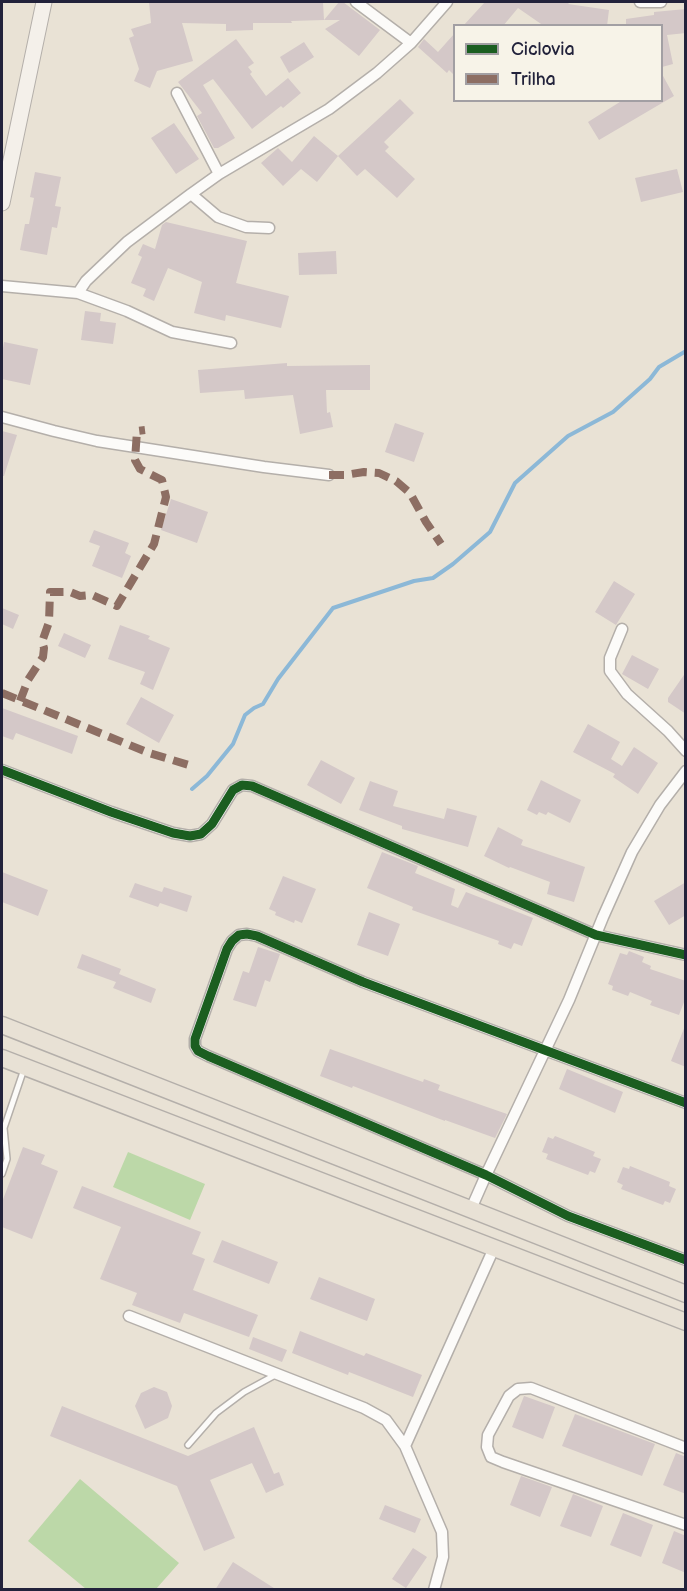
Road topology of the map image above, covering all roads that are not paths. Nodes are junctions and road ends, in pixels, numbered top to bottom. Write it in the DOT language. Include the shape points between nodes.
graph roads {
  1 [pos="44,2"];
  2 [pos="49,2"];
  3 [pos="356,2"];
  4 [pos="447,2"];
  5 [pos="640,2"];
  6 [pos="661,2"];
  7 [pos="411,43"];
  8 [pos="177,93"];
  9 [pos="219,174"];
  10 [pos="191,194"];
  11 [pos="2,203"];
  12 [pos="269,228"];
  13 [pos="2,286"];
  14 [pos="78,293"];
  15 [pos="231,343"];
  16 [pos="2,417"];
  17 [pos="329,475"];
  18 [pos="621,629"];
  19 [pos="686,751"];
  20 [pos="2,770"];
  21 [pos="686,771"];
  22 [pos="596,935"];
  23 [pos="686,955"];
  24 [pos="2,1025"];
  25 [pos="544,1052"];
  26 [pos="2,1058"];
  27 [pos="24,1068"];
  28 [pos="686,1103"];
  29 [pos="2,1107"];
  30 [pos="9,1110"];
  31 [pos="2,1174"];
  32 [pos="486,1175"];
  33 [pos="471,1209"];
  34 [pos="494,1248"];
  35 [pos="686,1260"];
  36 [pos="686,1294"];
  37 [pos="129,1316"];
  38 [pos="686,1323"];
  39 [pos="277,1374"];
  40 [pos="188,1445"];
  41 [pos="405,1446"];
  42 [pos="686,1448"];
  43 [pos="686,1525"];
  44 [pos="434,1590"];
  1 -- 2 [label="street"];
  1 -- 11 [label="street"];
  3 -- 7 [label="street"];
  4 -- 7 [label="street"];
  5 -- 6 [label="street"];
  7 -- 9 [label="street" via="329,109"];
  8 -- 9 [label="street"];
  9 -- 10 [label="street"];
  10 -- 12 [label="street" via="218,217 246,227"];
  10 -- 14 [label="street" via="127,242"];
  13 -- 14 [label="street"];
  14 -- 15 [label="street" via="172,332"];
  16 -- 17 [label="street" via="97,441"];
  18 -- 19 [label="street" via="610,658 610,671 627,694"];
  20 -- 22 [label="street" via="111,812 190,836 201,834 212,824 232,790 252,786"];
  21 -- 22 [label="street" via="640,839"];
  22 -- 23 [label="street"];
  22 -- 25 [label="street"];
  24 -- 33 [label="main road"];
  25 -- 28 [label="street"];
  25 -- 32 [label="street"];
  25 -- 32 [label="street" via="257,936 239,935 227,949 195,1039 198,1051"];
  26 -- 27 [label="main road"];
  27 -- 30 [label="lane"];
  27 -- 34 [label="main road"];
  29 -- 30 [label="lane"];
  30 -- 31 [label="lane" via="4,1128 7,1159"];
  32 -- 33 [label="street"];
  32 -- 35 [label="street" via="568,1216"];
  33 -- 36 [label="main road"];
  34 -- 38 [label="main road"];
  34 -- 41 [label="street"];
  37 -- 39 [label="street"];
  39 -- 40 [label="lane" via="216,1413"];
  39 -- 41 [label="street" via="386,1420"];
  41 -- 44 [label="street" via="442,1532 443,1557"];
  42 -- 43 [label="street" via="531,1388 518,1389 509,1396 487,1446 491,1457 503,1462"];
}
